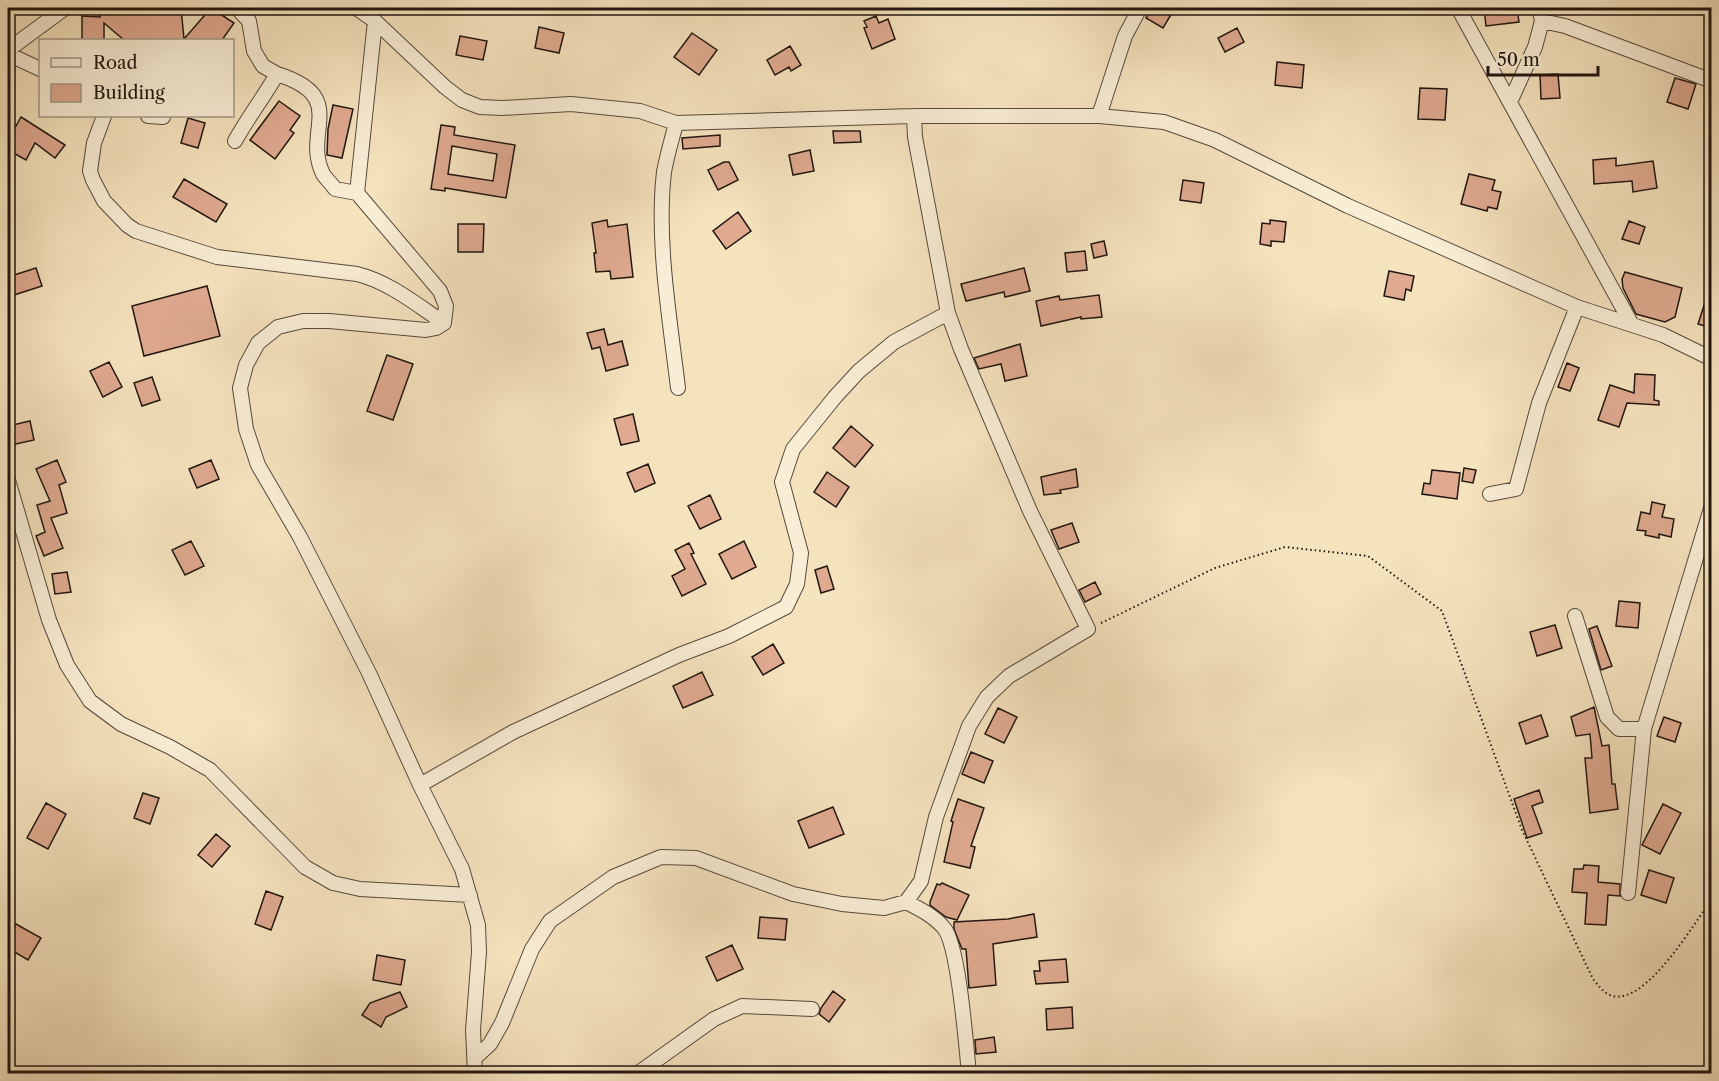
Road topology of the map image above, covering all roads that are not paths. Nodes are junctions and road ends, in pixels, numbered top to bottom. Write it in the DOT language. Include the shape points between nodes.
graph roads {
  1 [pos="65,8"];
  2 [pos="237,8"];
  3 [pos="357,8"];
  4 [pos="1140,8"];
  5 [pos="1458,8"];
  6 [pos="1540,14"];
  7 [pos="375,21"];
  8 [pos="8,52"];
  9 [pos="39,68"];
  10 [pos="277,74"];
  11 [pos="1712,81"];
  12 [pos="1510,102"];
  13 [pos="914,116"];
  14 [pos="1099,116"];
  15 [pos="104,117"];
  16 [pos="676,123"];
  17 [pos="235,141"];
  18 [pos="357,192"];
  19 [pos="1577,307"];
  20 [pos="948,314"];
  21 [pos="444,323"];
  22 [pos="1631,323"];
  23 [pos="1712,359"];
  24 [pos="678,388"];
  25 [pos="8,480"];
  26 [pos="1490,494"];
  27 [pos="1712,505"];
  28 [pos="18,511"];
  29 [pos="8,522"];
  30 [pos="1575,616"];
  31 [pos="1644,729"];
  32 [pos="420,785"];
  33 [pos="1628,892"];
  34 [pos="470,895"];
  35 [pos="906,902"];
  36 [pos="812,1010"];
  37 [pos="475,1058"];
  38 [pos="475,1074"];
  39 [pos="637,1074"];
  40 [pos="969,1074"];
  1 -- 8 [label="street"];
  2 -- 10 [label="street" via="249,21 254,51 263,66"];
  3 -- 7 [label="street"];
  4 -- 14 [label="street" via="1125,36"];
  5 -- 12 [label="street"];
  6 -- 11 [label="street"];
  6 -- 12 [label="street" via="1535,47"];
  7 -- 16 [label="street" via="445,87 480,107 571,105 640,111"];
  7 -- 18 [label="street"];
  8 -- 9 [label="street"];
  10 -- 17 [label="street"];
  10 -- 18 [label="street" via="296,80 315,96 321,116 317,150 323,174 335,189"];
  12 -- 22 [label="street"];
  13 -- 14 [label="street"];
  13 -- 16 [label="street"];
  13 -- 20 [label="street"];
  14 -- 19 [label="street" via="1164,122 1215,140 1348,206"];
  15 -- 21 [label="street" via="90,171 104,201 136,231 217,257 372,278"];
  16 -- 24 [label="street" via="663,193 664,252"];
  18 -- 21 [label="street" via="440,291 446,306"];
  19 -- 22 [label="street"];
  19 -- 26 [label="street" via="1539,403 1516,489"];
  20 -- 32 [label="street" via="894,342 859,371 793,449 782,482 801,554 797,584 786,608 513,732"];
  20 -- 35 [label="street" via="1030,511 1088,629 1009,675 987,696 969,726 936,817 921,881"];
  21 -- 32 [label="street" via="426,330 329,321 303,321 278,327 258,343 240,388 246,429 258,465 300,537 369,673"];
  22 -- 23 [label="street"];
  25 -- 28 [label="street"];
  27 -- 31 [label="street"];
  28 -- 29 [label="street"];
  28 -- 34 [label="street" via="49,620 66,664 90,701 121,724 210,770 305,867 333,883 360,889"];
  30 -- 31 [label="street" via="1607,717 1619,729"];
  31 -- 33 [label="street"];
  32 -- 34 [label="street" via="462,869"];
  34 -- 37 [label="street" via="478,924 479,952 473,1030"];
  35 -- 37 [label="street" via="884,908 842,904 793,894 696,858 662,857 613,877 550,921 532,949 502,1023 490,1044"];
  35 -- 40 [label="street" via="932,916 945,930 954,952"];
  36 -- 39 [label="street" via="742,1006 714,1019"];
  37 -- 38 [label="street"];
}
